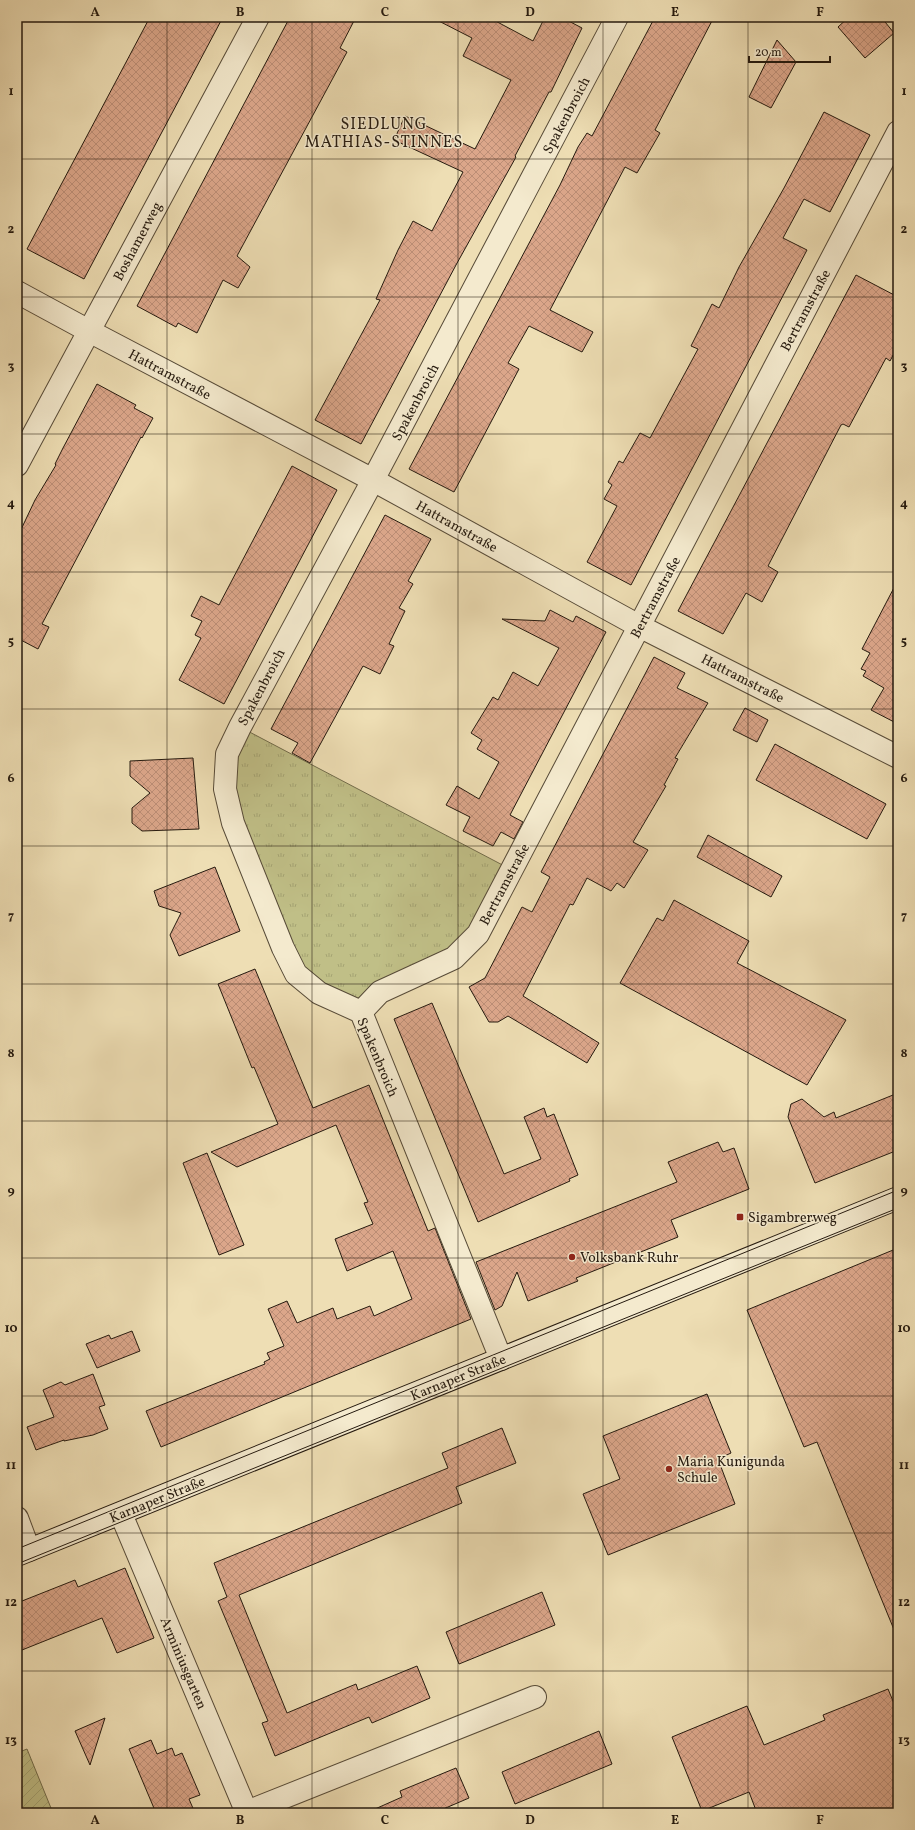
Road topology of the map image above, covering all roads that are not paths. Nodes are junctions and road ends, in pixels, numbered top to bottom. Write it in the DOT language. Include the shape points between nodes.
graph roads {
  1 [pos="258,17"];
  2 [pos="617,17"];
  3 [pos="898,132"];
  4 [pos="17,292"];
  5 [pos="88,332"];
  6 [pos="17,465"];
  7 [pos="373,480"];
  8 [pos="640,626"];
  9 [pos="898,756"];
  10 [pos="361,1012"];
  11 [pos="898,1198"];
  12 [pos="501,1359"];
  13 [pos="121,1514"];
  14 [pos="17,1518"];
  15 [pos="23,1553"];
  16 [pos="535,1696"];
  17 [pos="247,1813"];
  1 -- 5 [label="street, Boshamerweg"];
  2 -- 7 [label="street, Spakenbroich"];
  3 -- 8 [label="street, Bertramstraße"];
  4 -- 5 [label="street, Hattramstraße"];
  5 -- 6 [label="street, Boshamerweg"];
  5 -- 7 [label="street, Hattramstraße"];
  7 -- 8 [label="street, Hattramstraße"];
  7 -- 10 [label="street, Spakenbroich" via="227,754 225,789 233,823 282,948 296,974 319,993"];
  8 -- 9 [label="street, Hattramstraße"];
  8 -- 10 [label="street, Bertramstraße" via="478,934 454,958 380,992"];
  10 -- 12 [label="street, Spakenbroich"];
  11 -- 12 [label="street, Karnaper Straße"];
  12 -- 13 [label="street, Karnaper Straße"];
  13 -- 15 [label="street, Karnaper Straße"];
  13 -- 17 [label="street, Arminiusgarten"];
  14 -- 15 [label="street"];
  16 -- 17 [label="street, Arminiusgarten"];
}
